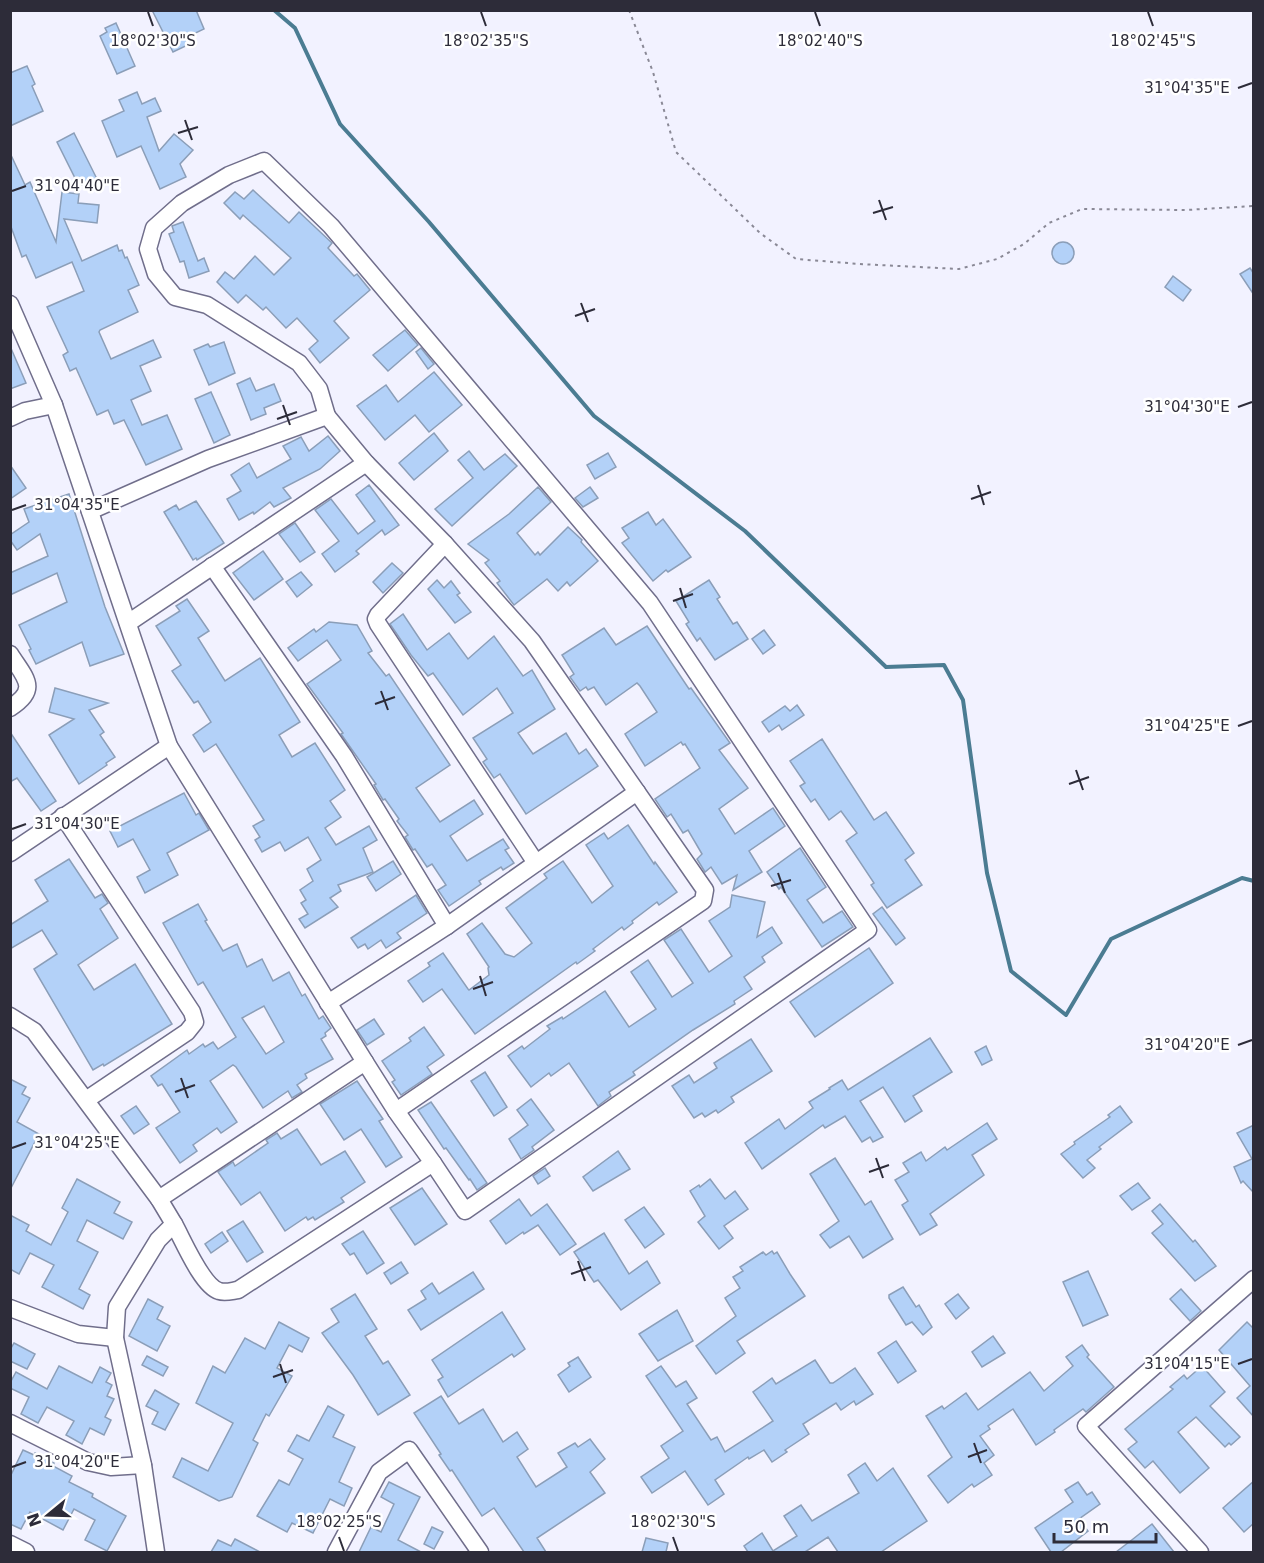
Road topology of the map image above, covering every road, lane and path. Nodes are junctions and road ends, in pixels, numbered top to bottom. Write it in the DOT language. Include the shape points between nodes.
graph roads {
  1 [pos="629,10"];
  2 [pos="1254,206"];
  3 [pos="10,304"];
  4 [pos="54,405"];
  5 [pos="327,416"];
  6 [pos="10,417"];
  7 [pos="366,463"];
  8 [pos="90,511"];
  9 [pos="445,544"];
  10 [pos="212,567"];
  11 [pos="128,623"];
  12 [pos="10,654"];
  13 [pos="10,708"];
  14 [pos="169,746"];
  15 [pos="637,792"];
  16 [pos="63,816"];
  17 [pos="10,853"];
  18 [pos="536,864"];
  19 [pos="447,926"];
  20 [pos="328,1003"];
  21 [pos="10,1016"];
  22 [pos="365,1062"];
  23 [pos="86,1100"];
  24 [pos="396,1111"];
  25 [pos="433,1163"];
  26 [pos="159,1199"];
  27 [pos="174,1224"];
  28 [pos="1254,1279"];
  29 [pos="10,1308"];
  30 [pos="116,1338"];
  31 [pos="10,1423"];
  32 [pos="143,1466"];
  33 [pos="10,1544"];
  34 [pos="26,1552"];
  35 [pos="156,1552"];
  36 [pos="336,1552"];
  37 [pos="480,1552"];
  38 [pos="1200,1552"];
  1 -- 2 [label="path" via="653,72 676,152 760,233 796,259 959,269 997,259 1024,244 1049,223 1082,208 1186,210"];
  3 -- 4 [label="street"];
  4 -- 6 [label="street"];
  4 -- 8 [label="street"];
  5 -- 7 [label="street"];
  5 -- 8 [label="street" via="208,459"];
  5 -- 25 [label="street" via="319,388 299,363 207,305 175,297 156,274 148,249 154,228 182,203 264,161 331,226 650,603 868,930 465,1211"];
  7 -- 9 [label="street"];
  7 -- 10 [label="street"];
  8 -- 11 [label="street"];
  9 -- 15 [label="street" via="532,641"];
  9 -- 18 [label="street" via="376,619"];
  10 -- 11 [label="street"];
  10 -- 19 [label="street" via="344,756"];
  11 -- 14 [label="street"];
  12 -- 13 [label="street" via="28,683 28,693"];
  14 -- 16 [label="street"];
  14 -- 20 [label="street"];
  15 -- 18 [label="street"];
  15 -- 24 [label="street" via="705,890 703,901"];
  16 -- 17 [label="street"];
  16 -- 23 [label="street" via="195,1022 187,1032"];
  18 -- 19 [label="street"];
  19 -- 20 [label="street"];
  20 -- 22 [label="street"];
  21 -- 23 [label="street" via="34,1031"];
  22 -- 24 [label="street"];
  22 -- 26 [label="street"];
  23 -- 26 [label="street"];
  24 -- 25 [label="street"];
  25 -- 27 [label="street" via="238,1290 217,1291 207,1284"];
  26 -- 27 [label="street"];
  27 -- 30 [label="street" via="158,1240 117,1307"];
  28 -- 38 [label="street" via="1086,1426"];
  29 -- 30 [label="street" via="78,1334"];
  30 -- 32 [label="street"];
  31 -- 32 [label="street" via="88,1462 111,1467"];
  32 -- 35 [label="street"];
  33 -- 34 [label="street"];
  36 -- 37 [label="street" via="379,1472 409,1450"];
}
